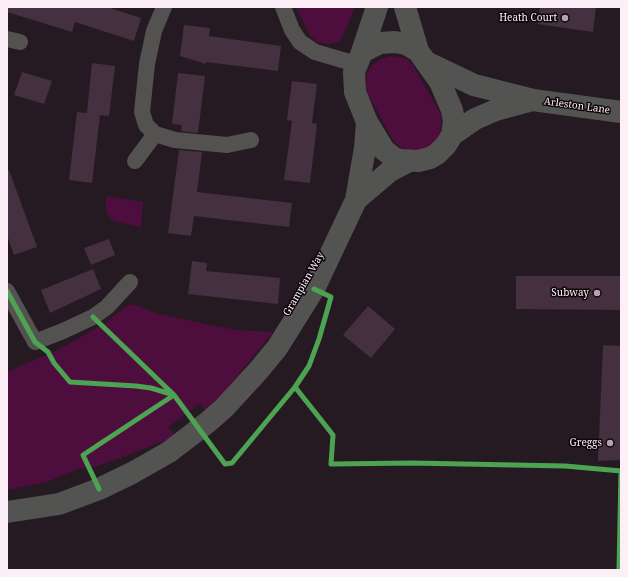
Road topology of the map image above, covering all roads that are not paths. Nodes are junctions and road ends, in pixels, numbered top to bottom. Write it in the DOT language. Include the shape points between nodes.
graph roads {
  1 [pos="164,7"];
  2 [pos="283,7"];
  3 [pos="377,7"];
  4 [pos="405,7"];
  5 [pos="423,57"];
  6 [pos="359,58"];
  7 [pos="533,100"];
  8 [pos="621,112"];
  9 [pos="367,122"];
  10 [pos="155,134"];
  11 [pos="452,135"];
  12 [pos="251,140"];
  13 [pos="135,161"];
  14 [pos="409,161"];
  15 [pos="356,200"];
  16 [pos="130,282"];
  17 [pos="7,292"];
  18 [pos="7,512"];
  1 -- 10 [label="street" via="154,31 143,88 142,112 146,125"];
  2 -- 6 [label="street" via="300,42 315,52"];
  3 -- 6 [label="street"];
  4 -- 5 [label="street"];
  5 -- 6 [label="street" via="406,44 395,42 380,43"];
  5 -- 7 [label="street, Arleston Lane" via="474,85"];
  5 -- 11 [label="street" via="440,82 452,110"];
  6 -- 9 [label="street" via="354,79"];
  7 -- 8 [label="street, Arleston Lane"];
  7 -- 11 [label="street, Arleston Lane" via="496,110 475,119"];
  9 -- 14 [label="street" via="384,150 394,158"];
  9 -- 15 [label="street, Grampian Way"];
  10 -- 12 [label="street" via="175,140 226,145"];
  10 -- 13 [label="street"];
  11 -- 14 [label="street" via="437,154 430,158"];
  14 -- 15 [label="street, Grampian Way" via="390,172"];
  15 -- 18 [label="street, Grampian Way" via="331,256 303,307 268,359 224,408 170,452 99,489 59,504"];
  16 -- 17 [label="street" via="107,307 93,317 63,332 34,342"];
}
